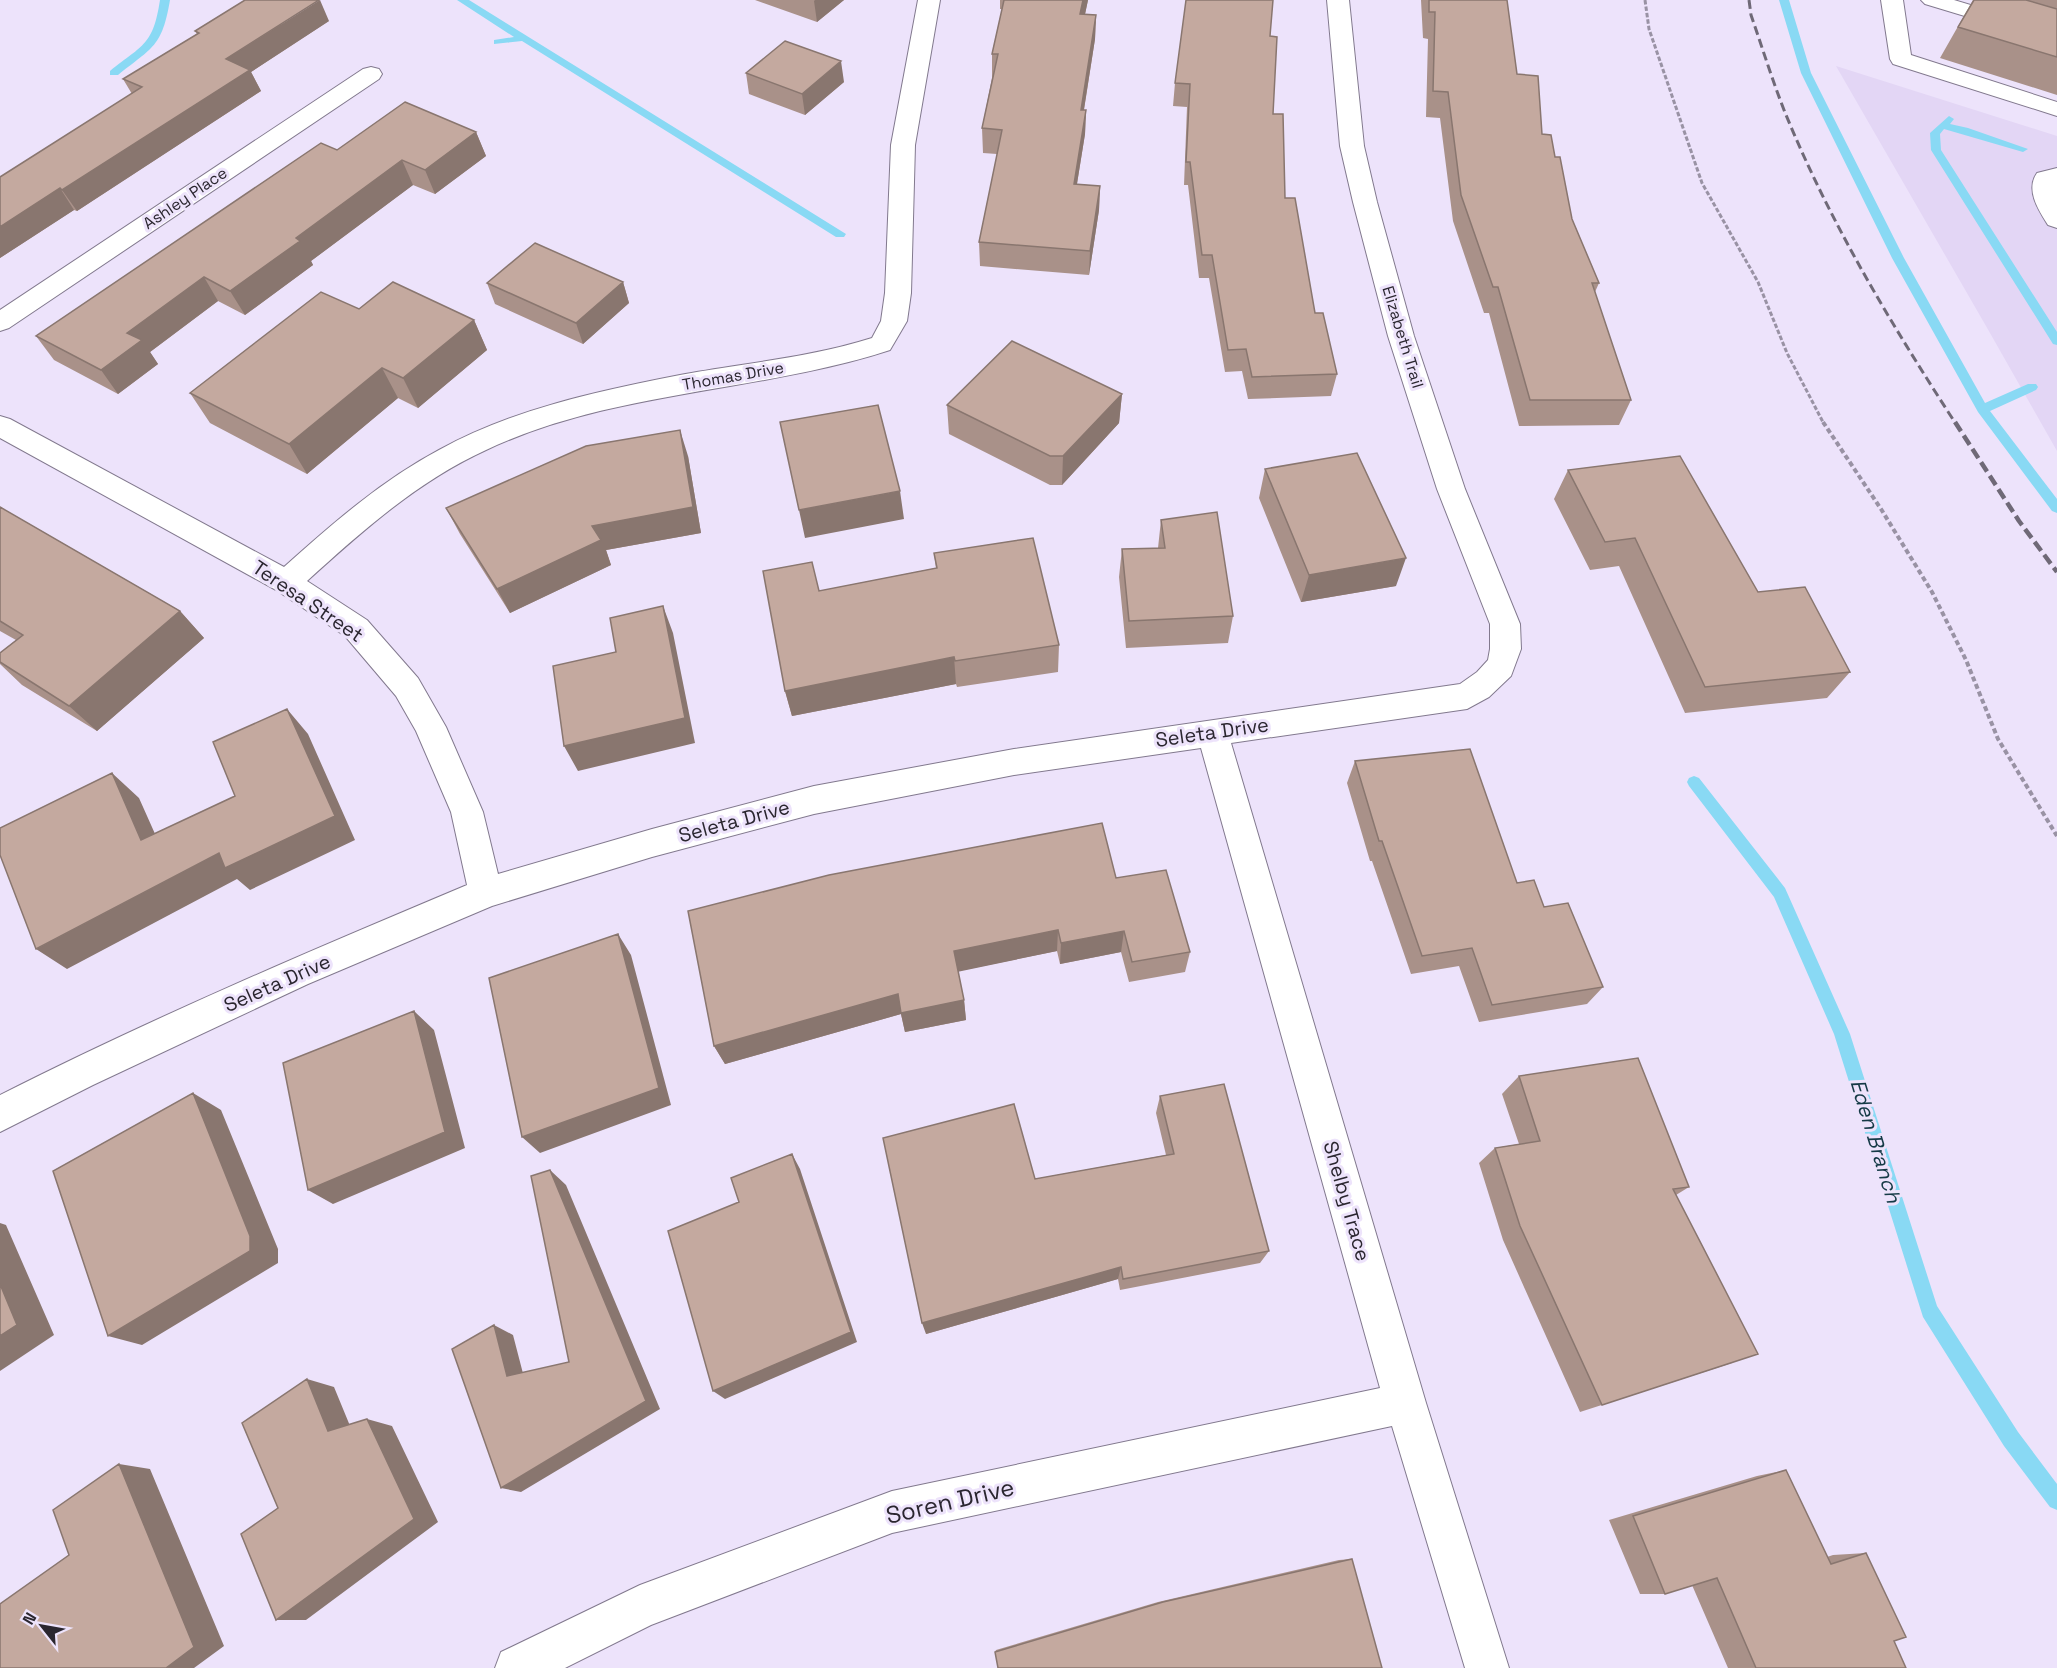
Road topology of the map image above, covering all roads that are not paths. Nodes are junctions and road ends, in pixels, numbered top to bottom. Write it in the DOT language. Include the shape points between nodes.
graph roads {
  1 [pos="929,0"];
  2 [pos="1338,0"];
  3 [pos="1892,0"];
  4 [pos="1932,0"];
  5 [pos="2054,30"];
  6 [pos="371,74"];
  7 [pos="2057,109"];
  8 [pos="2057,175"];
  9 [pos="2057,220"];
  10 [pos="0,322"];
  11 [pos="0,426"];
  12 [pos="286,582"];
  13 [pos="1503,664"];
  14 [pos="1212,732"];
  15 [pos="486,893"];
  16 [pos="0,1114"];
  17 [pos="1405,1403"];
  18 [pos="517,1668"];
  19 [pos="1487,1668"];
  1 -- 12 [label="street, Thomas Drive" via="903,145 894,321 881,344 849,356 682,384 554,413 500,432 447,458 391,495"];
  2 -- 13 [label="street, Elizabeth Trail" via="1352,146 1365,202 1401,336 1451,489 1505,624"];
  3 -- 7 [label="street" via="1901,59"];
  4 -- 5 [label="street"];
  6 -- 10 [label="street, Ashley Place"];
  8 -- 9 [label="street" via="2045,178 2047,205"];
  11 -- 12 [label="street, Teresa Street"];
  12 -- 15 [label="street, Teresa Street" via="356,628 407,687 467,812"];
  13 -- 14 [label="street, Seleta Drive" via="1467,696"];
  14 -- 15 [label="street, Seleta Drive" via="1014,762 814,800"];
  14 -- 17 [label="street, Shelby Trace"];
  15 -- 16 [label="street, Seleta Drive" via="296,972"];
  17 -- 18 [label="street, Soren Drive" via="892,1512 640,1607"];
  17 -- 19 [label="street, Shelby Trace"];
}
